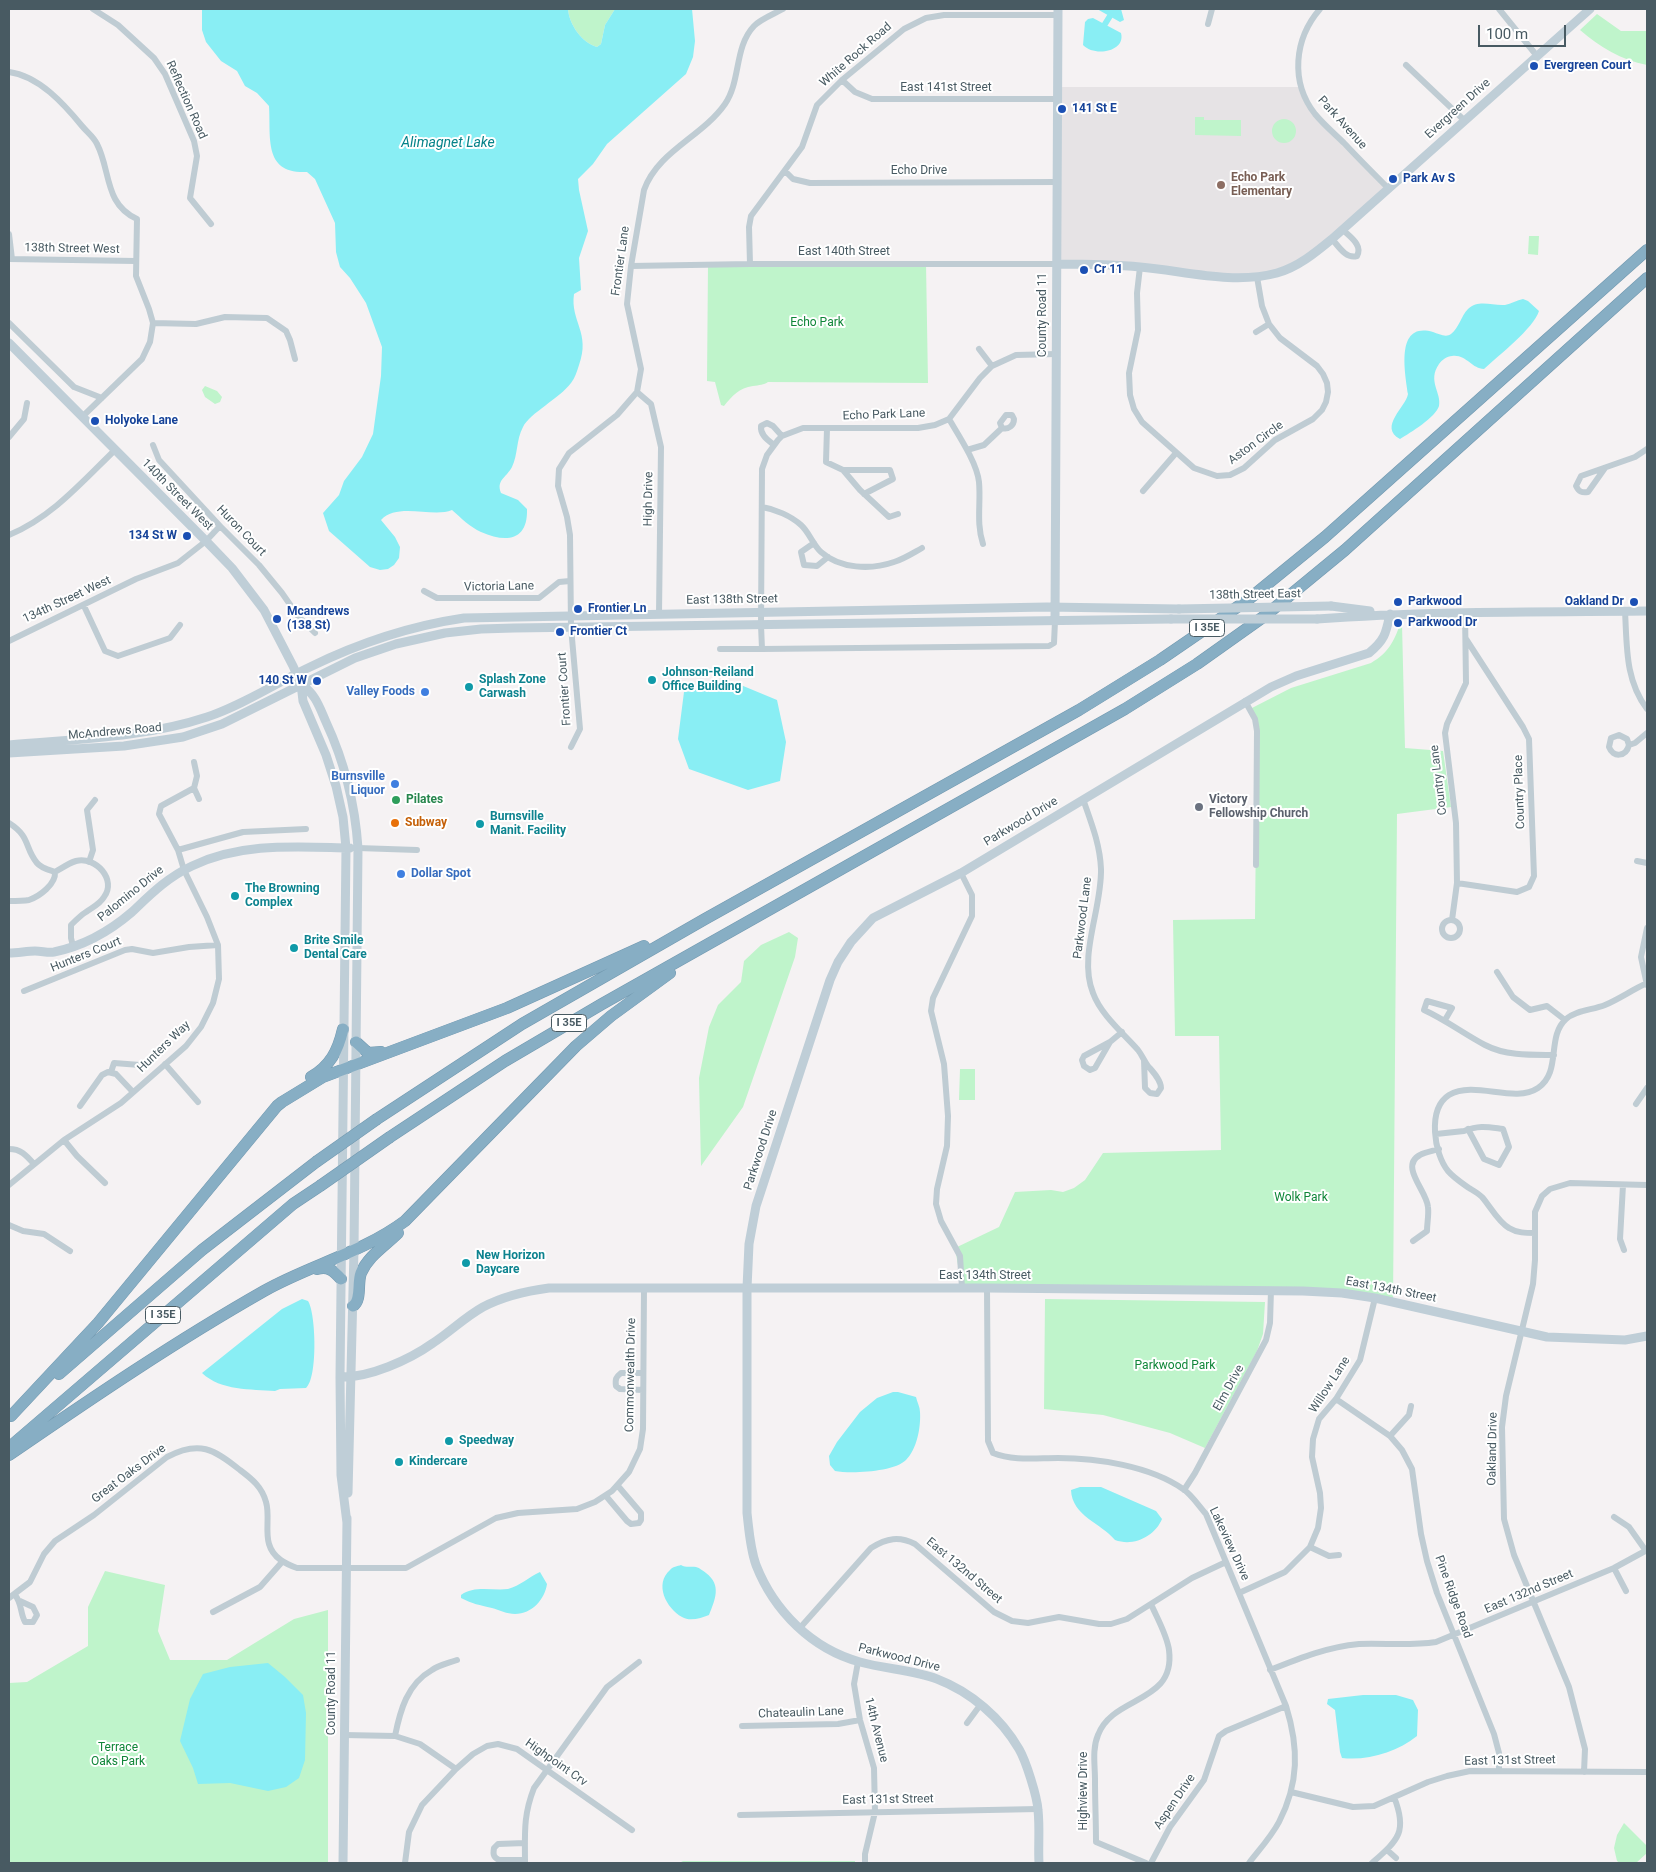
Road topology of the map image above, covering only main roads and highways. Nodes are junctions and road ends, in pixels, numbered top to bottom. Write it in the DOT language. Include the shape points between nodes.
graph roads {
  1 [pos="1647,250"];
  2 [pos="1647,278"];
  3 [pos="752,918"];
  4 [pos="705,919"];
  5 [pos="343,1029"];
  6 [pos="356,1042"];
  7 [pos="412,1044"];
  8 [pos="282,1102"];
  9 [pos="405,1221"];
  10 [pos="340,1279"];
  11 [pos="280,1283"];
  12 [pos="353,1306"];
  13 [pos="10,1417"];
  14 [pos="9,1448"];
  15 [pos="9,1455"];
  1 -- 4 [label="highway, I 35E" via="1325,538 1249,599 1079,710"];
  2 -- 3 [label="highway, I 35E" via="1345,550 1197,664 1125,709"];
  3 -- 9 [label="highway" via="660,979 576,1046"];
  3 -- 14 [label="highway, I 35E, bridge" via="505,1061 293,1204"];
  4 -- 7 [label="highway" via="507,1008"];
  4 -- 13 [label="highway, I 35E, bridge" via="522,1024 316,1162 202,1250"];
  5 -- 8 [label="highway" via="339,1046 329,1063 292,1090"];
  6 -- 7 [label="highway" via="374,1054"];
  7 -- 8 [label="highway" via="323,1077"];
  8 -- 13 [label="highway" via="98,1323"];
  9 -- 11 [label="highway" via="367,1245"];
  9 -- 12 [label="highway" via="404,1228 373,1255 363,1269 358,1283 358,1300"];
  10 -- 11 [label="highway" via="324,1267"];
  11 -- 15 [label="highway" via="123,1378"];
}
